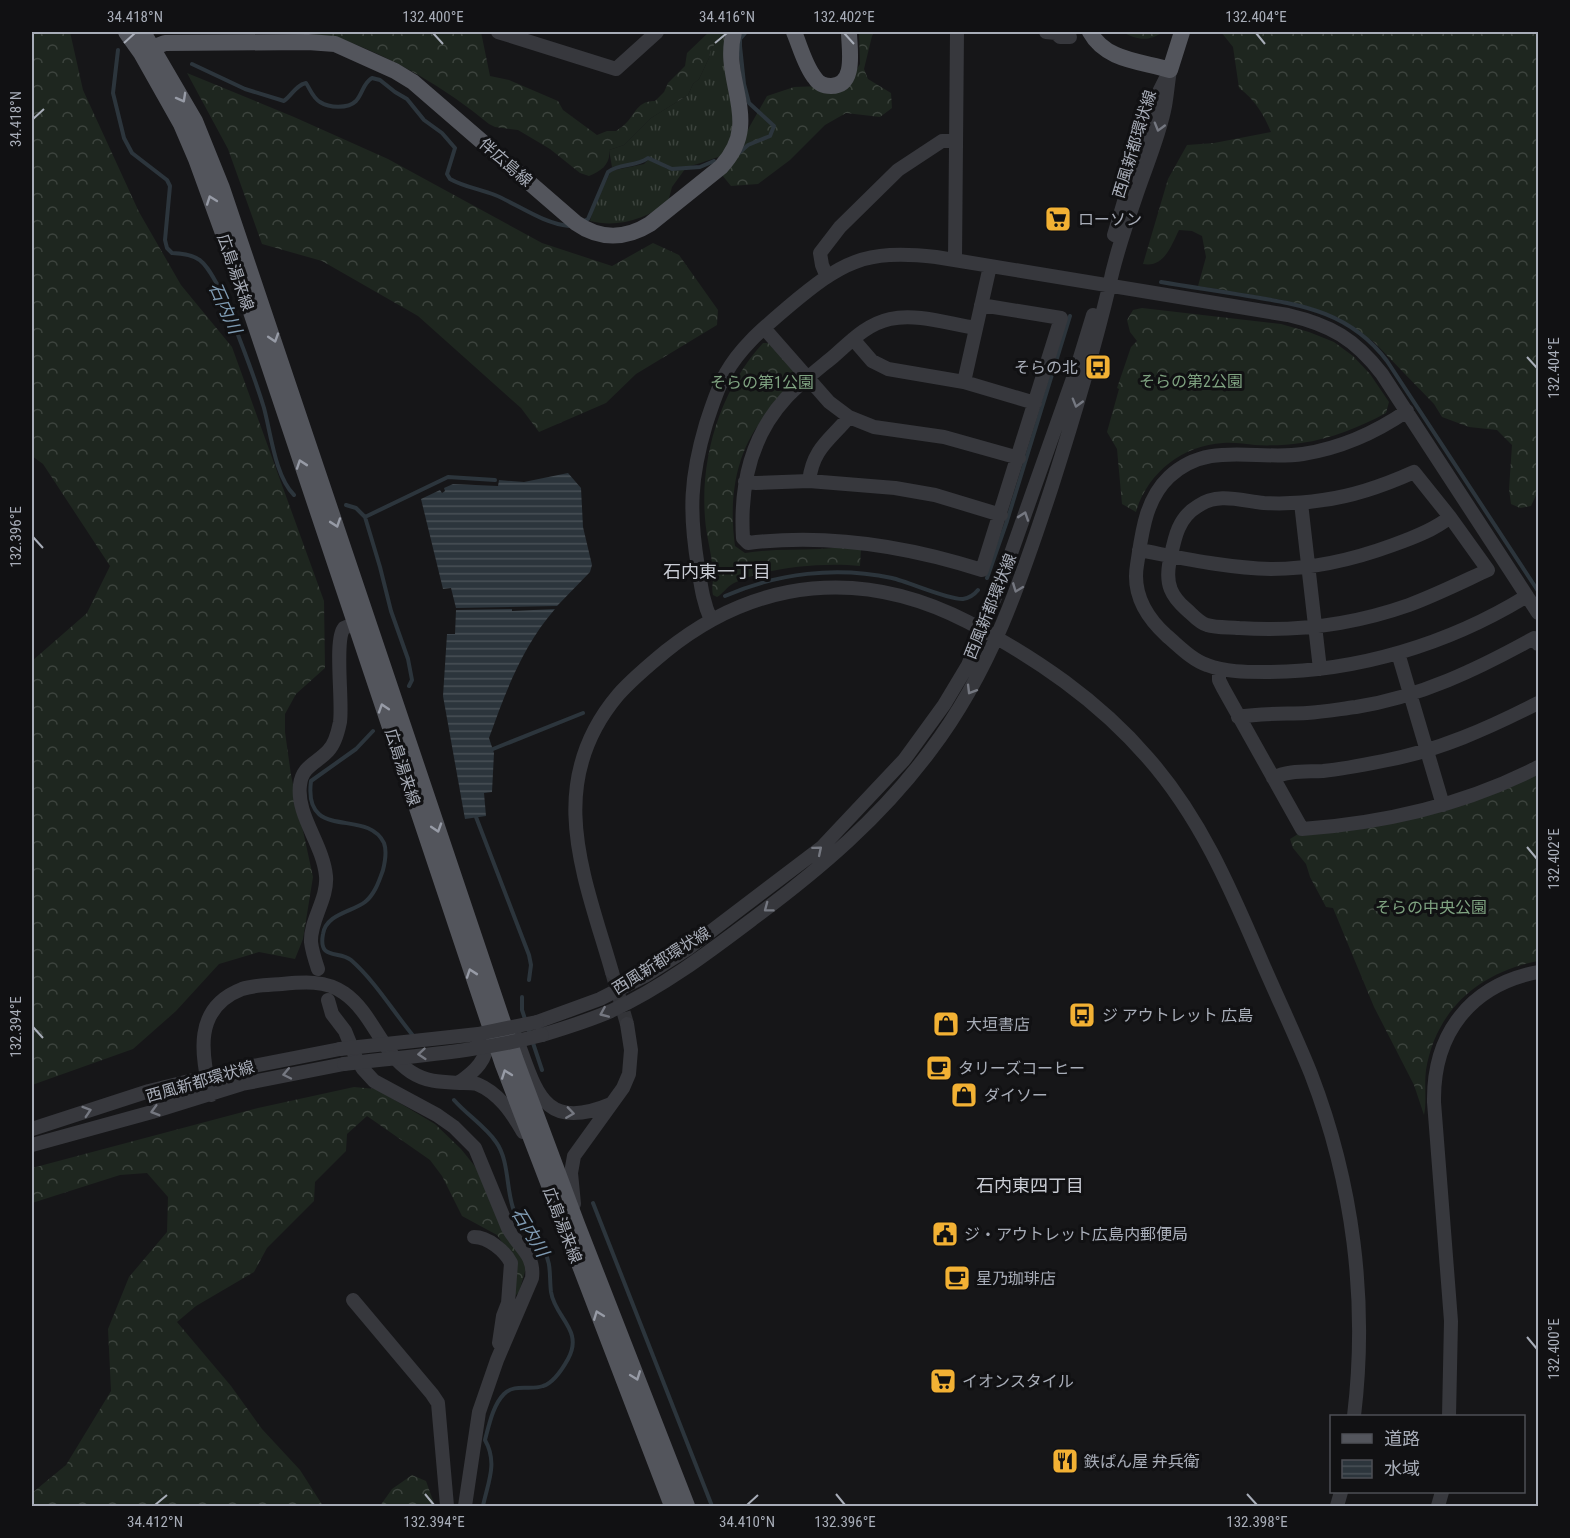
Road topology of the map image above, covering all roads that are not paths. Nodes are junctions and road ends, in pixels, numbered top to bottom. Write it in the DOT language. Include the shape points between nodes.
graph roads {
  1 [pos="126,32"];
  2 [pos="143,32"];
  3 [pos="498,32"];
  4 [pos="657,32"];
  5 [pos="734,32"];
  6 [pos="794,32"];
  7 [pos="849,32"];
  8 [pos="957,32"];
  9 [pos="1046,32"];
  10 [pos="1090,32"];
  11 [pos="1182,32"];
  12 [pos="1070,37"];
  13 [pos="147,50"];
  14 [pos="1170,70"];
  15 [pos="956,141"];
  16 [pos="955,260"];
  17 [pos="990,266"];
  18 [pos="827,276"];
  19 [pos="1105,285"];
  20 [pos="981,305"];
  21 [pos="764,328"];
  22 [pos="976,328"];
  23 [pos="853,339"];
  24 [pos="807,378"];
  25 [pos="964,382"];
  26 [pos="1035,403"];
  27 [pos="1407,411"];
  28 [pos="849,417"];
  29 [pos="1019,458"];
  30 [pos="809,481"];
  31 [pos="745,482"];
  32 [pos="1301,502"];
  33 [pos="1001,515"];
  34 [pos="1450,517"];
  35 [pos="1139,550"];
  36 [pos="1171,556"];
  37 [pos="1308,566"];
  38 [pos="1527,596"];
  39 [pos="1539,613"];
  40 [pos="361,620"];
  41 [pos="711,620"];
  42 [pos="1314,627"];
  43 [pos="982,630"];
  44 [pos="996,638"];
  45 [pos="1539,644"];
  46 [pos="1398,653"];
  47 [pos="1219,669"];
  48 [pos="1320,669"];
  49 [pos="1410,695"];
  50 [pos="1539,703"];
  51 [pos="1238,717"];
  52 [pos="1427,750"];
  53 [pos="1539,767"];
  54 [pos="1273,778"];
  55 [pos="1443,806"];
  56 [pos="318,969"];
  57 [pos="612,972"];
  58 [pos="1539,972"];
  59 [pos="488,980"];
  60 [pos="328,1000"];
  61 [pos="627,1024"];
  62 [pos="490,1028"];
  63 [pos="540,1029"];
  64 [pos="207,1077"];
  65 [pos="458,1083"];
  66 [pos="212,1095"];
  67 [pos="611,1104"];
  68 [pos="32,1129"];
  69 [pos="32,1145"];
  70 [pos="536,1153"];
  71 [pos="577,1224"];
  72 [pos="474,1237"];
  73 [pos="353,1300"];
  74 [pos="609,1345"];
  75 [pos="497,1360"];
  76 [pos="1354,1415"];
  77 [pos="1449,1415"];
  78 [pos="447,1506"];
  79 [pos="465,1506"];
  80 [pos="662,1506"];
  81 [pos="672,1506"];
  82 [pos="687,1506"];
  1 -- 13 [label="main road, 広島湯来線"];
  2 -- 13 [label="main road, 広島湯来線"];
  3 -- 4 [label="street" via="616,69"];
  5 -- 13 [label="main road, 伴広島線" via="730,55 741,112 739,133 730,156 651,224 633,233 610,236 576,224 413,82 355,51 335,44 308,42 165,43"];
  6 -- 7 [label="main road" via="813,75 829,86 837,85 848,74"];
  8 -- 15 [label="street"];
  9 -- 12 [label="street"];
  10 -- 14 [label="main road" via="1113,55"];
  11 -- 14 [label="main road"];
  13 -- 40 [label="main road, 広島湯来線" via="196,159"];
  14 -- 19 [label="street, 西風新都環状線" via="1153,104"];
  15 -- 16 [label="street"];
  15 -- 18 [label="street" via="942,141 897,170 840,227 820,254"];
  16 -- 17 [label="street"];
  16 -- 18 [label="street" via="882,255 850,263"];
  17 -- 19 [label="street"];
  17 -- 20 [label="street"];
  18 -- 21 [label="street"];
  19 -- 27 [label="street" via="1288,315 1329,327 1364,352"];
  43 -- 19 [label="street, 西風新都環状線, one-way"];
  19 -- 44 [label="street, 西風新都環状線, one-way" via="1104,310 1053,482"];
  20 -- 22 [label="street"];
  20 -- 26 [label="street" via="1061,318"];
  21 -- 24 [label="street"];
  21 -- 41 [label="street" via="738,355 720,385 693,474 693,538 704,603"];
  22 -- 23 [label="street" via="900,318 873,325"];
  22 -- 25 [label="street"];
  23 -- 24 [label="street"];
  23 -- 25 [label="street" via="872,361 888,369"];
  24 -- 28 [label="street"];
  24 -- 31 [label="street" via="770,419 753,453"];
  25 -- 26 [label="street"];
  26 -- 29 [label="street"];
  27 -- 35 [label="street" via="1364,436 1319,451 1283,456 1217,454 1184,465 1162,485 1151,502"];
  27 -- 38 [label="street"];
  28 -- 29 [label="street" via="874,427 944,437"];
  28 -- 30 [label="street" via="820,448"];
  29 -- 33 [label="street"];
  30 -- 31 [label="street"];
  30 -- 33 [label="street" via="915,491"];
  31 -- 33 [label="street" via="743,538 748,543 816,539 881,545 930,554 982,570"];
  32 -- 34 [label="street" via="1358,493 1414,472"];
  32 -- 36 [label="street" via="1209,500 1182,520"];
  32 -- 37 [label="street"];
  34 -- 37 [label="street" via="1441,525 1379,550"];
  34 -- 42 [label="street" via="1488,570 1409,605"];
  35 -- 36 [label="street"];
  35 -- 47 [label="street" via="1136,579 1144,611 1187,653"];
  36 -- 37 [label="street" via="1272,569"];
  36 -- 42 [label="street" via="1171,591 1204,624 1257,629"];
  37 -- 42 [label="street"];
  38 -- 39 [label="street"];
  38 -- 46 [label="street" via="1499,612"];
  40 -- 56 [label="street" via="341,630 339,639 341,702 335,740 304,771 300,784 300,801 326,875 311,941"];
  40 -- 59 [label="main road, 広島湯来線, one-way"];
  62 -- 40 [label="main road, 広島湯来線, one-way"];
  41 -- 43 [label="street" via="772,595 846,587 910,598"];
  41 -- 57 [label="street" via="674,645 628,685 598,724 582,759 575,796 577,840"];
  42 -- 48 [label="street"];
  43 -- 44 [label="street"];
  63 -- 43 [label="street, 西風新都環状線, one-way" via="660,968 822,847 917,744 968,665"];
  44 -- 63 [label="street, 西風新都環状線, one-way" via="970,692 930,752 873,819 833,857 698,960 656,987 577,1025"];
  44 -- 76 [label="street" via="1052,671 1124,731 1188,811 1227,881 1310,1072 1341,1172 1353,1232 1359,1293"];
  45 -- 49 [label="street" via="1534,638 1470,672"];
  46 -- 48 [label="street"];
  46 -- 49 [label="street"];
  47 -- 48 [label="street"];
  47 -- 51 [label="street" via="1219,680"];
  49 -- 51 [label="street" via="1358,707"];
  49 -- 52 [label="street"];
  50 -- 52 [label="street"];
  51 -- 54 [label="street"];
  52 -- 54 [label="street" via="1334,769 1282,773"];
  52 -- 55 [label="street"];
  53 -- 55 [label="street"];
  54 -- 55 [label="street" via="1302,830"];
  58 -- 77 [label="street" via="1511,978 1472,1002 1452,1027 1436,1069 1434,1102 1451,1322"];
  59 -- 67 [label="street, one-way" via="546,1103 574,1114"];
  59 -- 71 [label="main road, 広島湯来線"];
  60 -- 75 [label="street" via="356,1058 374,1081 437,1115 475,1148 508,1228 530,1258 532,1278"];
  61 -- 67 [label="street" via="630,1067 623,1088"];
  62 -- 65 [label="street" via="482,1063"];
  70 -- 62 [label="main road, 広島湯来線, one-way"];
  63 -- 64 [label="street, 西風新都環状線, bridge" via="340,1049"];
  63 -- 66 [label="street, 西風新都環状線, one-way, bridge" via="482,1048 344,1064 242,1084"];
  64 -- 65 [label="street" via="204,1031 218,1006 242,990 307,982 331,986 351,998 388,1050 409,1071 435,1082"];
  64 -- 66 [label="street"];
  68 -- 64 [label="street, 西風新都環状線, one-way" via="149,1091"];
  65 -- 70 [label="street" via="476,1083 503,1102"];
  66 -- 69 [label="street, 西風新都環状線, one-way"];
  67 -- 71 [label="street" via="579,1147 571,1165"];
  74 -- 70 [label="main road, 広島湯来線, one-way"];
  71 -- 82 [label="main road, 広島湯来線, one-way"];
  72 -- 75 [label="street" via="486,1240 511,1263"];
  73 -- 78 [label="street" via="438,1403"];
  74 -- 80 [label="main road" via="610,1371"];
  74 -- 81 [label="main road, 広島湯来線"];
  75 -- 79 [label="street" via="479,1412"];
}
